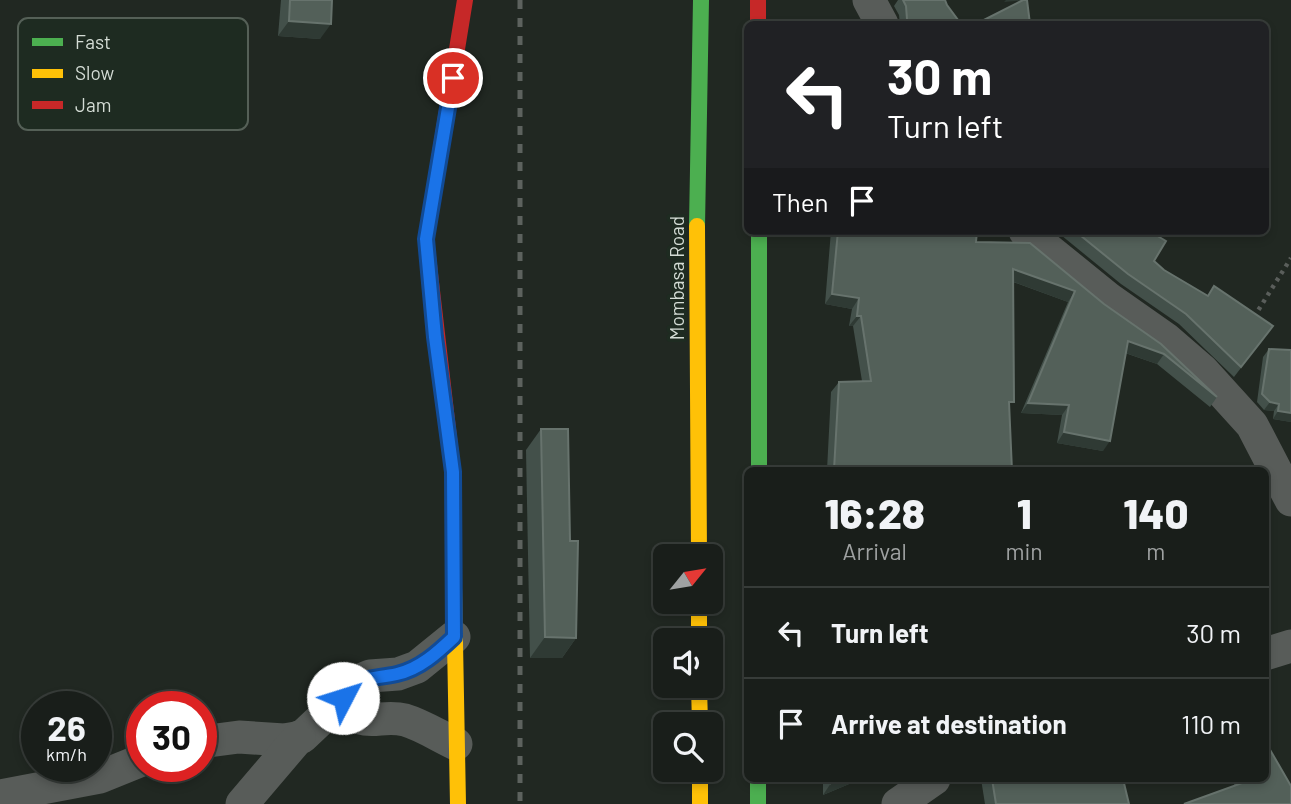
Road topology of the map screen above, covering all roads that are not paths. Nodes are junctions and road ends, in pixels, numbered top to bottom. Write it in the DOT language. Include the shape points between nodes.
graph roads {
  1 [pos="465,0"];
  2 [pos="701,0"];
  3 [pos="758,0"];
  4 [pos="869,0"];
  5 [pos="758,21"];
  6 [pos="880,21"];
  7 [pos="759,235"];
  8 [pos="1030,235"];
  9 [pos="759,467"];
  10 [pos="1291,500"];
  11 [pos="699,544"];
  12 [pos="454,637"];
  13 [pos="1291,646"];
  14 [pos="1269,653"];
  15 [pos="339,702"];
  16 [pos="299,737"];
  17 [pos="217,739"];
  18 [pos="456,744"];
  19 [pos="126,766"];
  20 [pos="700,782"];
  21 [pos="758,782"];
  22 [pos="930,782"];
  23 [pos="62,795"];
  24 [pos="0,796"];
  25 [pos="242,804"];
  26 [pos="458,804"];
  27 [pos="700,804"];
  28 [pos="758,804"];
  29 [pos="898,804"];
  1 -- 12 [label="main road" via="426,239 453,472"];
  2 -- 11 [label="main road, Mombasa Road"];
  3 -- 5 [label="main road"];
  4 -- 6 [label="street"];
  7 -- 9 [label="main road"];
  8 -- 10 [label="street" via="1167,339 1203,372 1252,425"];
  12 -- 15 [label="street" via="417,667 348,685"];
  12 -- 18 [label="main road"];
  13 -- 14 [label="street"];
  15 -- 16 [label="street"];
  15 -- 18 [label="street" via="359,718 380,722 402,719"];
  16 -- 17 [label="street"];
  16 -- 25 [label="street"];
  18 -- 26 [label="main road"];
  19 -- 23 [label="street"];
  20 -- 27 [label="main road"];
  21 -- 28 [label="main road"];
  22 -- 29 [label="street"];
  23 -- 24 [label="street"];
}
